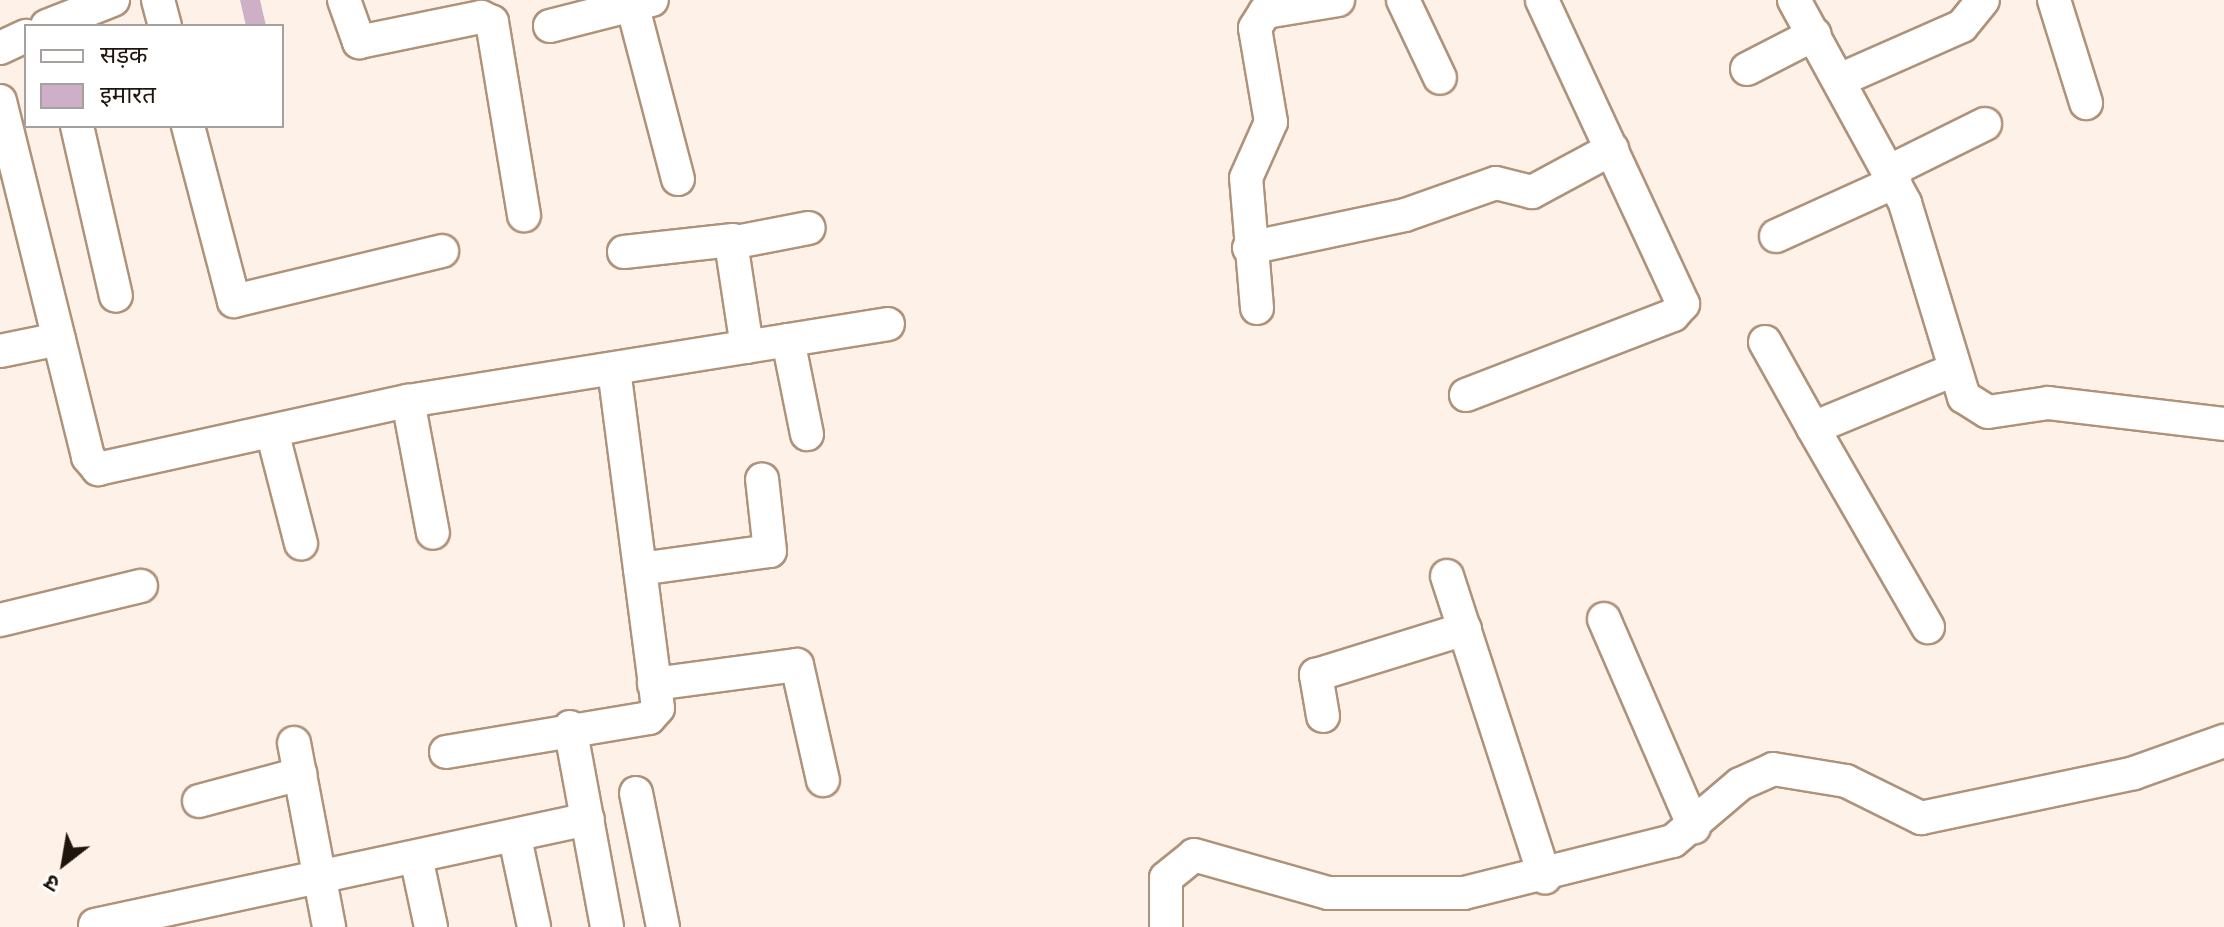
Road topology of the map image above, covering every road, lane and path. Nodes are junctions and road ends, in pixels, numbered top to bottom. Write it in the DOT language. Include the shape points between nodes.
graph roads {
  1 [pos="113,0"];
  2 [pos="158,0"];
  3 [pos="344,0"];
  4 [pos="1338,0"];
  5 [pos="1403,0"];
  6 [pos="1542,0"];
  7 [pos="1794,0"];
  8 [pos="2054,0"];
  9 [pos="639,2"];
  10 [pos="1975,2"];
  11 [pos="55,24"];
  12 [pos="164,24"];
  13 [pos="550,26"];
  14 [pos="1815,34"];
  15 [pos="24,37"];
  16 [pos="0,48"];
  17 [pos="1747,69"];
  18 [pos="1440,78"];
  19 [pos="1842,79"];
  20 [pos="2086,103"];
  21 [pos="1,107"];
  22 [pos="1985,124"];
  23 [pos="77,128"];
  24 [pos="189,128"];
  25 [pos="1612,149"];
  26 [pos="1893,177"];
  27 [pos="678,179"];
  28 [pos="524,215"];
  29 [pos="809,228"];
  30 [pos="1776,236"];
  31 [pos="733,240"];
  32 [pos="1249,248"];
  33 [pos="442,251"];
  34 [pos="624,252"];
  35 [pos="116,296"];
  36 [pos="1257,308"];
  37 [pos="888,324"];
  38 [pos="59,339"];
  39 [pos="788,340"];
  40 [pos="1765,342"];
  41 [pos="747,347"];
  42 [pos="0,351"];
  43 [pos="614,370"];
  44 [pos="1954,370"];
  45 [pos="1466,395"];
  46 [pos="408,401"];
  47 [pos="2224,424"];
  48 [pos="1813,428"];
  49 [pos="807,434"];
  50 [pos="273,435"];
  51 [pos="762,479"];
  52 [pos="433,533"];
  53 [pos="301,543"];
  54 [pos="640,569"];
  55 [pos="1447,576"];
  56 [pos="141,586"];
  57 [pos="1604,619"];
  58 [pos="0,620"];
  59 [pos="1928,627"];
  60 [pos="1465,629"];
  61 [pos="654,684"];
  62 [pos="1323,716"];
  63 [pos="570,727"];
  64 [pos="2224,741"];
  65 [pos="294,743"];
  66 [pos="446,752"];
  67 [pos="300,774"];
  68 [pos="823,780"];
  69 [pos="636,793"];
  70 [pos="199,801"];
  71 [pos="588,819"];
  72 [pos="1694,827"];
  73 [pos="515,838"];
  74 [pos="416,857"];
  75 [pos="317,877"];
  76 [pos="1545,877"];
  77 [pos="95,925"];
  78 [pos="329,927"];
  79 [pos="431,927"];
  80 [pos="534,927"];
  81 [pos="607,927"];
  82 [pos="663,927"];
  83 [pos="1166,927"];
  1 -- 11 [label="street"];
  2 -- 12 [label="street"];
  3 -- 28 [label="street" via="350,33 359,42 481,17 492,22"];
  4 -- 32 [label="street" via="1277,8 1258,18 1255,41 1271,122 1246,178"];
  5 -- 18 [label="street"];
  6 -- 25 [label="street"];
  7 -- 14 [label="street"];
  8 -- 20 [label="street"];
  9 -- 13 [label="street"];
  9 -- 27 [label="street"];
  10 -- 19 [label="street" via="1962,26"];
  14 -- 17 [label="street"];
  14 -- 19 [label="street"];
  15 -- 16 [label="street"];
  19 -- 26 [label="street"];
  21 -- 38 [label="street"];
  22 -- 26 [label="street"];
  23 -- 35 [label="street"];
  24 -- 33 [label="street" via="234,301"];
  25 -- 32 [label="street" via="1532,192 1496,183 1405,215"];
  25 -- 45 [label="street" via="1683,298 1680,311"];
  26 -- 30 [label="street"];
  26 -- 44 [label="street"];
  29 -- 31 [label="street"];
  31 -- 34 [label="street"];
  31 -- 41 [label="street"];
  32 -- 36 [label="street"];
  37 -- 39 [label="street"];
  38 -- 42 [label="street"];
  38 -- 50 [label="street" via="88,457 98,469"];
  39 -- 41 [label="street"];
  39 -- 49 [label="street"];
  40 -- 48 [label="street"];
  41 -- 43 [label="street"];
  43 -- 46 [label="street"];
  43 -- 54 [label="street"];
  44 -- 47 [label="street" via="1964,397 1988,412 2048,403"];
  44 -- 48 [label="street"];
  46 -- 50 [label="street"];
  46 -- 52 [label="street"];
  48 -- 59 [label="street"];
  50 -- 53 [label="street"];
  51 -- 54 [label="street" via="770,551"];
  54 -- 61 [label="street"];
  55 -- 60 [label="street"];
  56 -- 58 [label="street"];
  57 -- 72 [label="street"];
  60 -- 62 [label="street" via="1316,675"];
  60 -- 76 [label="street"];
  61 -- 63 [label="street" via="658,708 649,718"];
  61 -- 68 [label="street" via="797,665"];
  63 -- 66 [label="street"];
  63 -- 71 [label="street"];
  64 -- 72 [label="street" via="2134,773 1921,818 1846,781 1773,769 1740,784"];
  65 -- 67 [label="street"];
  67 -- 70 [label="street"];
  67 -- 75 [label="street"];
  69 -- 82 [label="street"];
  71 -- 73 [label="street"];
  71 -- 81 [label="street"];
  72 -- 76 [label="street" via="1673,841"];
  73 -- 74 [label="street"];
  73 -- 80 [label="street"];
  74 -- 75 [label="street"];
  74 -- 79 [label="street"];
  75 -- 77 [label="street"];
  75 -- 78 [label="street"];
  76 -- 83 [label="street" via="1464,893 1328,893 1194,855 1166,878"];
}
